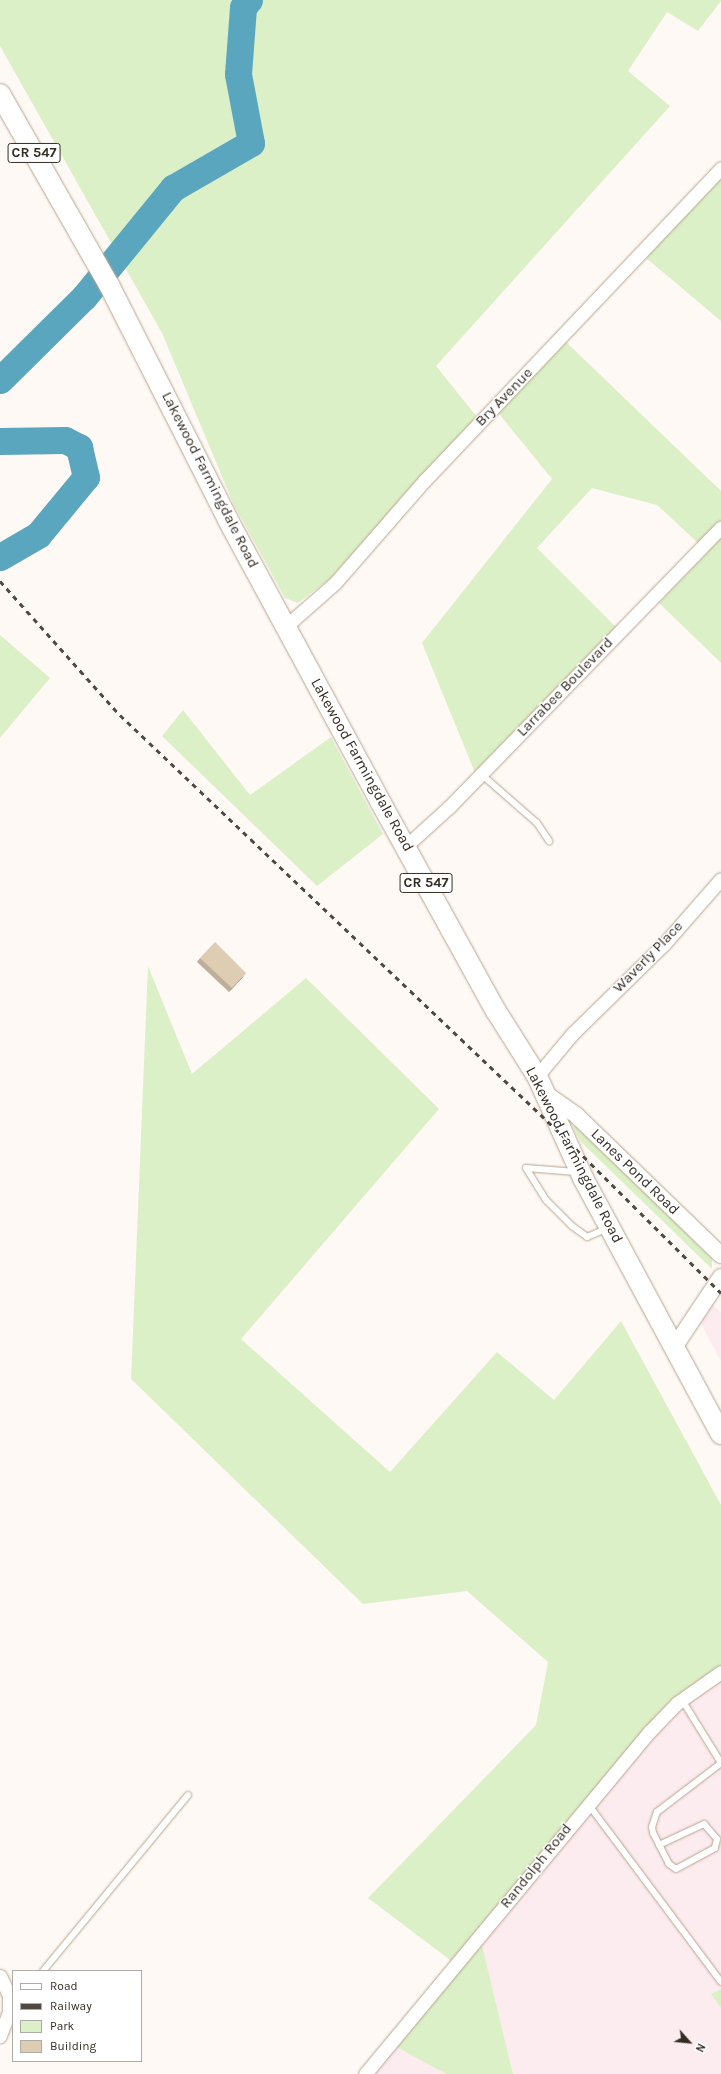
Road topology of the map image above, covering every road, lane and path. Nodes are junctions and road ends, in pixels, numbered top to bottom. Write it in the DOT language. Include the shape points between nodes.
graph roads {
  1 [pos="0,94"];
  2 [pos="721,168"];
  3 [pos="721,527"];
  4 [pos="286,626"];
  5 [pos="481,774"];
  6 [pos="549,841"];
  7 [pos="406,846"];
  8 [pos="721,879"];
  9 [pos="537,1076"];
  10 [pos="546,1094"];
  11 [pos="581,1173"];
  12 [pos="610,1228"];
  13 [pos="721,1255"];
  14 [pos="721,1277"];
  15 [pos="675,1346"];
  16 [pos="721,1434"];
  17 [pos="721,1672"];
  18 [pos="682,1700"];
  19 [pos="721,1763"];
  20 [pos="188,1795"];
  21 [pos="588,1803"];
  22 [pos="659,1845"];
  23 [pos="43,1970"];
  24 [pos="0,1976"];
  25 [pos="721,1982"];
  26 [pos="11,2009"];
  27 [pos="0,2036"];
  28 [pos="365,2074"];
  1 -- 4 [label="main road, Lakewood Farmingdale Road / CR 547" via="109,285"];
  2 -- 4 [label="street, Bry Avenue" via="425,480 335,583"];
  3 -- 5 [label="street, Larrabee Boulevard"];
  4 -- 7 [label="main road, Lakewood Farmingdale Road / CR 547"];
  5 -- 6 [label="lane" via="537,823"];
  5 -- 7 [label="street, Larrabee Boulevard"];
  7 -- 9 [label="main road, Lakewood Farmingdale Road / CR 547" via="496,1011"];
  8 -- 9 [label="street, Waverly Place" via="664,944 572,1033"];
  9 -- 10 [label="main road, Lakewood Farmingdale Road / CR 547"];
  10 -- 11 [label="main road, Lakewood Farmingdale Road / CR 547"];
  10 -- 13 [label="street, Lanes Pond Road" via="577,1116"];
  11 -- 12 [label="main road, Lakewood Farmingdale Road / CR 547"];
  11 -- 12 [label="lane" via="526,1168 546,1200 587,1237"];
  12 -- 15 [label="main road, Lakewood Farmingdale Road / CR 547"];
  14 -- 15 [label="street"];
  15 -- 16 [label="main road, Lakewood Farmingdale Road / CR 547"];
  17 -- 18 [label="street, Randolph Road"];
  18 -- 19 [label="lane"];
  18 -- 21 [label="street, Randolph Road"];
  19 -- 22 [label="lane" via="657,1812 652,1827"];
  20 -- 23 [label="lane"];
  21 -- 25 [label="lane"];
  21 -- 28 [label="street, Randolph Road"];
  22 -- 22 [label="lane" via="669,1864 681,1868 712,1852 717,1839 708,1826 699,1824"];
  24 -- 26 [label="street" via="9,1995"];
  26 -- 27 [label="street"];
}
